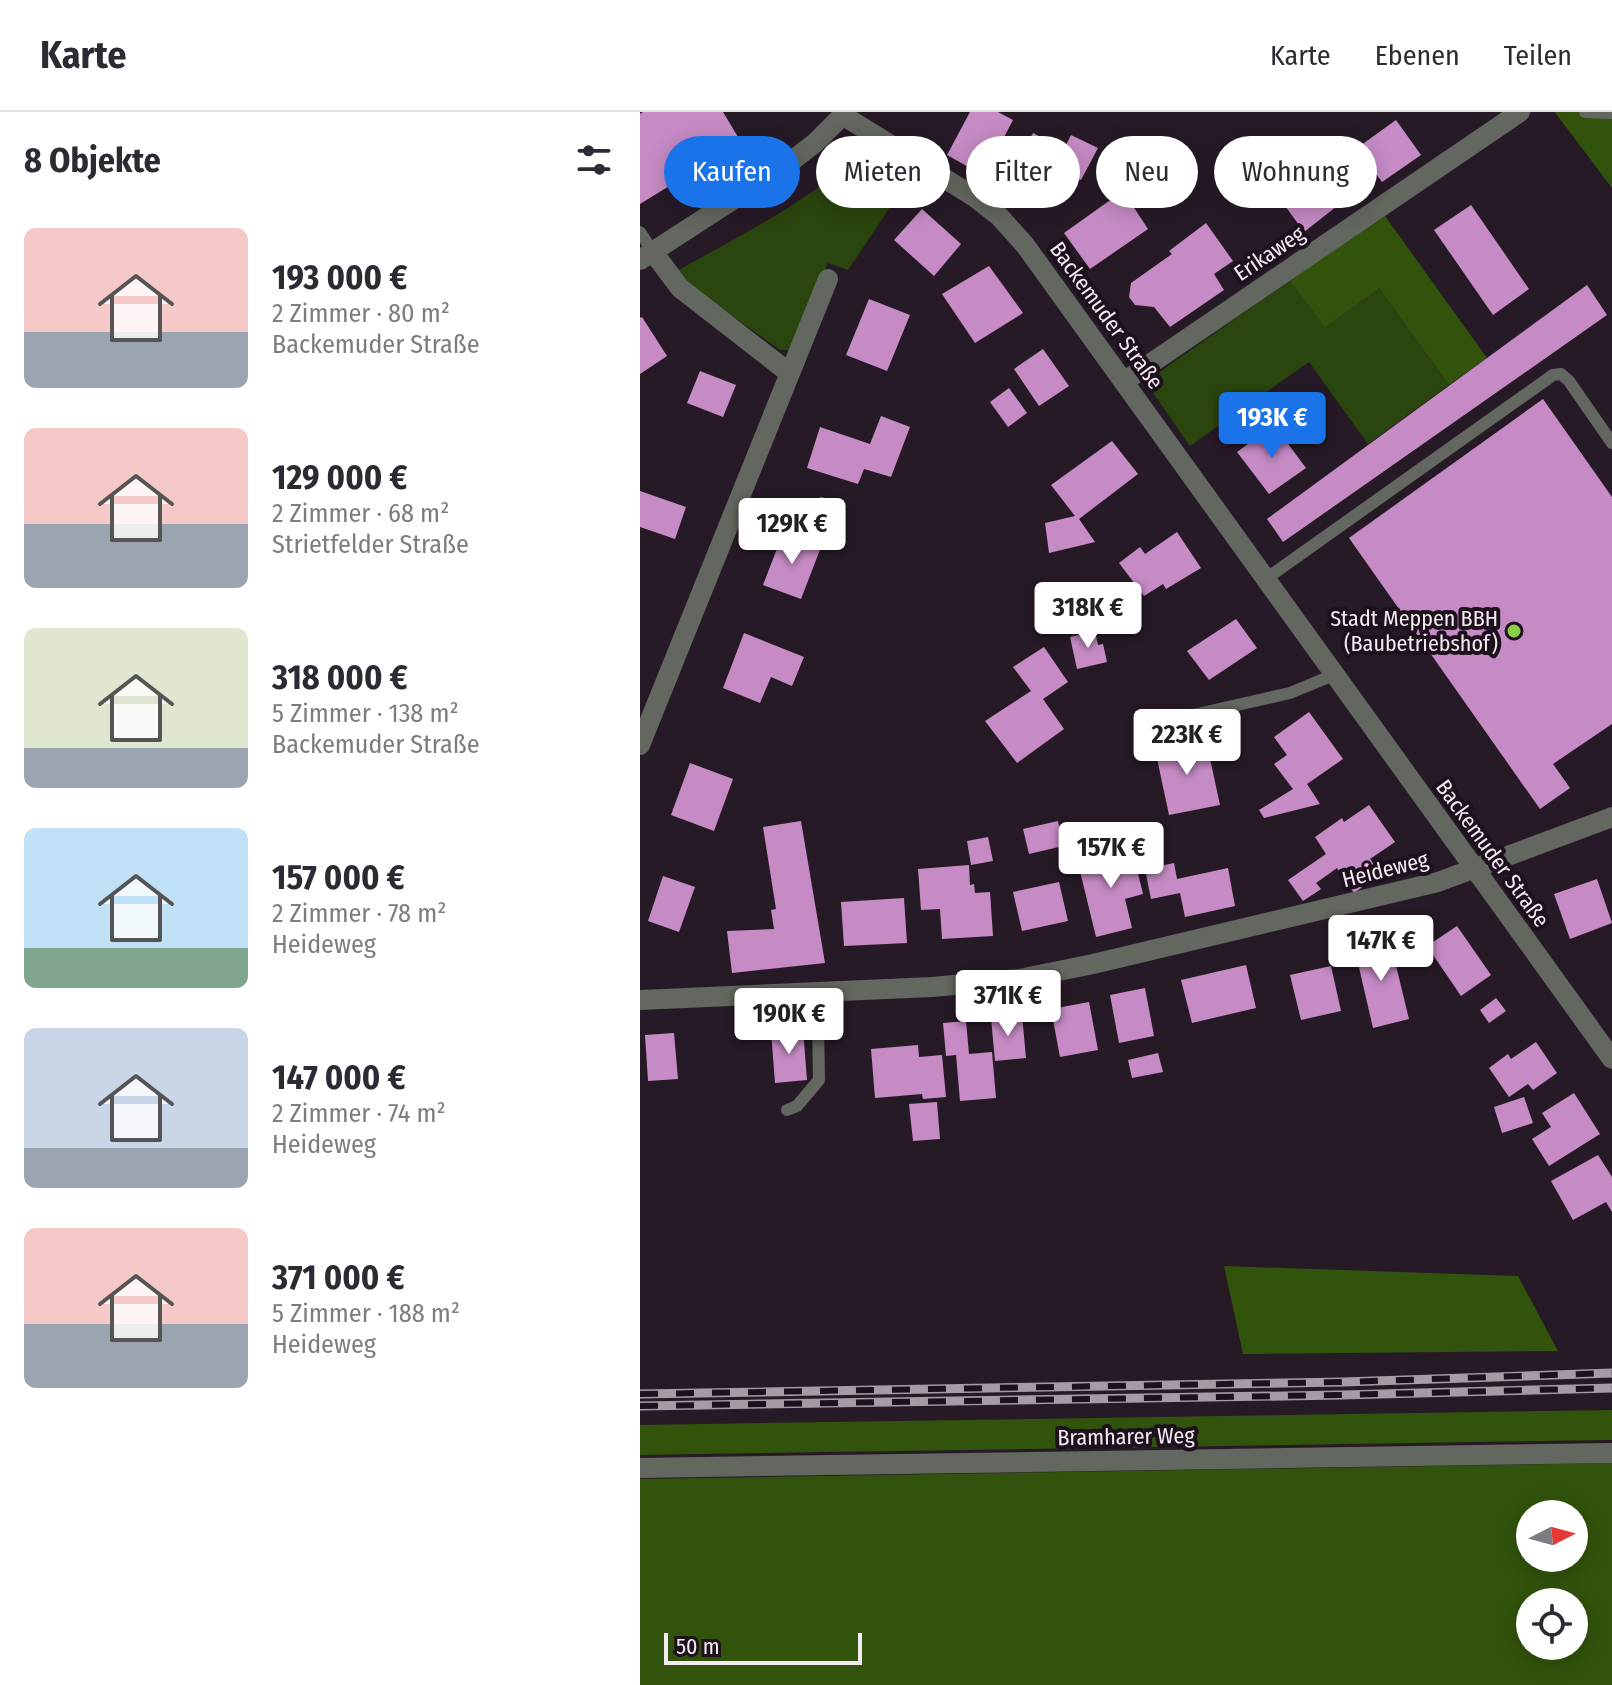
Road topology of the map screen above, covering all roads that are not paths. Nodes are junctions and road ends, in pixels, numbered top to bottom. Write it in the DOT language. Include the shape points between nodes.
graph roads {
  1 [pos="1520,112"];
  2 [pos="1585,112"];
  3 [pos="1612,113"];
  4 [pos="845,114"];
  5 [pos="640,232"];
  6 [pos="646,256"];
  7 [pos="828,279"];
  8 [pos="788,372"];
  9 [pos="1125,381"];
  10 [pos="1612,443"];
  11 [pos="1267,578"];
  12 [pos="1336,674"];
  13 [pos="1153,724"];
  14 [pos="640,745"];
  15 [pos="1612,817"];
  16 [pos="1475,868"];
  17 [pos="814,993"];
  18 [pos="640,1000"];
  19 [pos="1612,1059"];
  20 [pos="787,1110"];
  21 [pos="1612,1453"];
  22 [pos="640,1468"];
  1 -- 9 [label="street, Erikaweg"];
  2 -- 3 [label="lane"];
  4 -- 6 [label="street" via="785,166"];
  4 -- 9 [label="street, Backemuder Straße" via="999,216"];
  5 -- 6 [label="lane"];
  6 -- 8 [label="street"];
  7 -- 8 [label="street"];
  8 -- 14 [label="street"];
  9 -- 11 [label="street, Backemuder Straße"];
  10 -- 11 [label="lane" via="1569,381 1561,374 1545,377"];
  11 -- 12 [label="street, Backemuder Straße"];
  12 -- 13 [label="lane" via="1290,693"];
  12 -- 16 [label="street, Backemuder Straße"];
  15 -- 16 [label="street, Heideweg"];
  16 -- 17 [label="street, Heideweg" via="1438,882 1019,979"];
  16 -- 19 [label="street, Backemuder Straße"];
  17 -- 18 [label="street, Heideweg"];
  17 -- 20 [label="lane" via="819,1080"];
  21 -- 22 [label="street, Bramharer Weg"];
}
